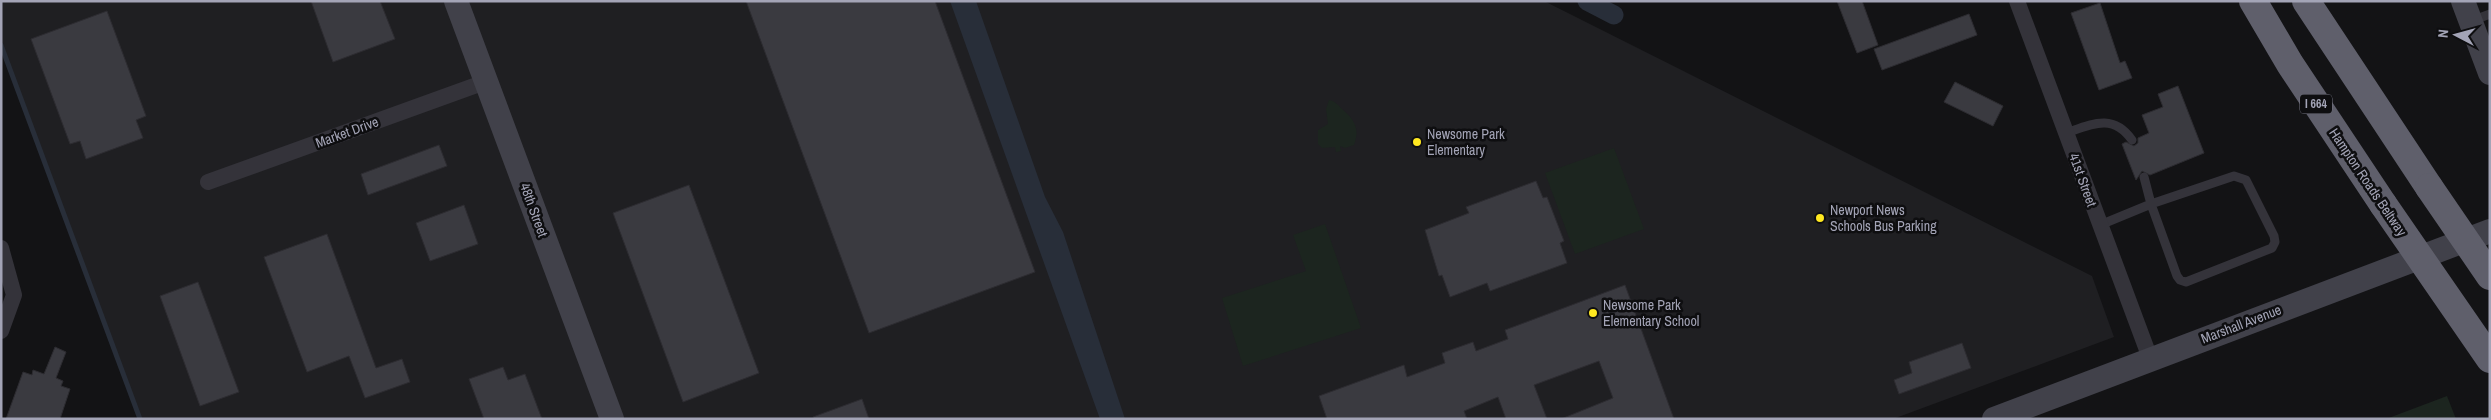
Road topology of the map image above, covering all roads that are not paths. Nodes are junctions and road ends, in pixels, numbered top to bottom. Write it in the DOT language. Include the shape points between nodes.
graph roads {
  1 [pos="456,1"];
  2 [pos="2017,1"];
  3 [pos="2253,1"];
  4 [pos="2306,1"];
  5 [pos="2475,12"];
  6 [pos="2490,73"];
  7 [pos="486,82"];
  8 [pos="2066,133"];
  9 [pos="2132,140"];
  10 [pos="2144,177"];
  11 [pos="208,182"];
  12 [pos="2151,204"];
  13 [pos="2100,225"];
  14 [pos="2490,230"];
  15 [pos="1,248"];
  16 [pos="2490,276"];
  17 [pos="1,331"];
  18 [pos="2150,358"];
  19 [pos="2490,360"];
  20 [pos="612,419"];
  21 [pos="1994,419"];
  1 -- 7 [label="street, 48th Street"];
  2 -- 8 [label="street, 41st Street"];
  3 -- 19 [label="highway, Hampton Roads Beltway / I 664, bridge" via="2290,64"];
  4 -- 16 [label="highway, bridge"];
  5 -- 6 [label="street"];
  7 -- 11 [label="street, Market Drive"];
  7 -- 20 [label="street, 48th Street"];
  8 -- 9 [label="lane" via="2097,123 2108,123 2125,129"];
  8 -- 13 [label="street, 41st Street"];
  10 -- 12 [label="lane"];
  12 -- 12 [label="lane" via="2180,280 2186,282 2267,252 2275,242 2246,180 2241,177 2234,176"];
  12 -- 13 [label="lane"];
  13 -- 18 [label="street, 41st Street"];
  14 -- 18 [label="street, Marshall Avenue"];
  15 -- 17 [label="street" via="14,295"];
  18 -- 21 [label="street, Marshall Avenue"];
}
